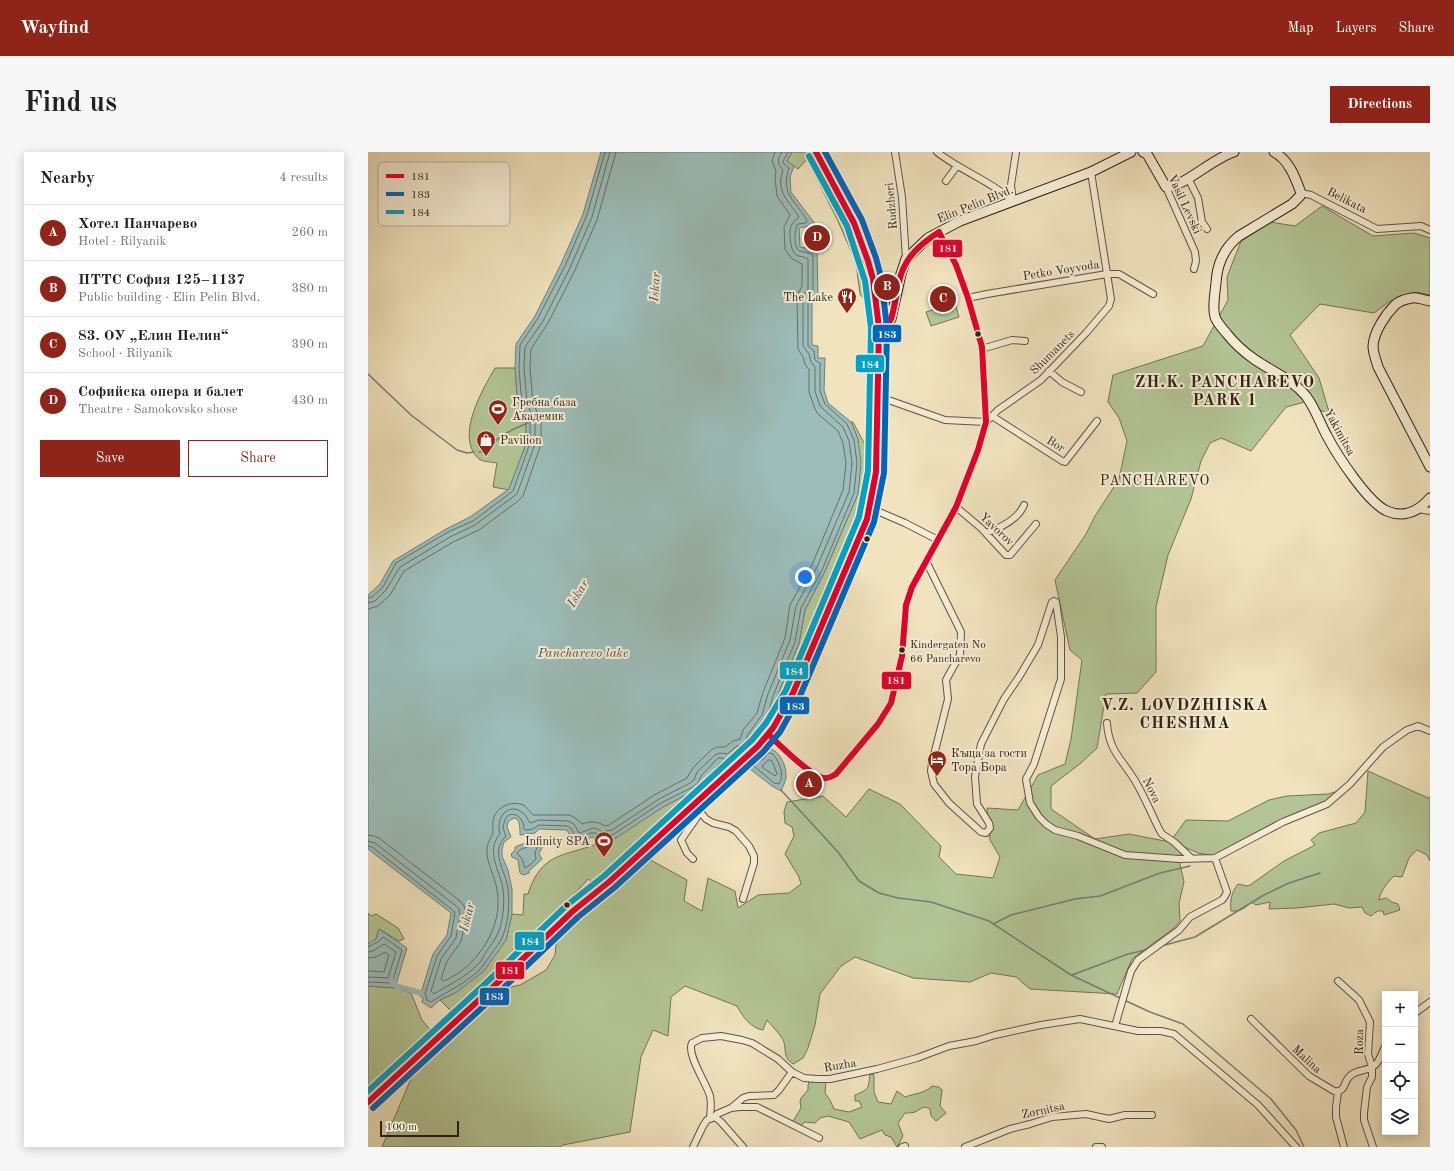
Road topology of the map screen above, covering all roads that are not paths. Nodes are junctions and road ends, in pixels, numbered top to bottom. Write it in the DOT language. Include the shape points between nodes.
graph roads {
  1 [pos="817,152"];
  2 [pos="895,152"];
  3 [pos="938,152"];
  4 [pos="1016,152"];
  5 [pos="1131,152"];
  6 [pos="1143,152"];
  7 [pos="1234,152"];
  8 [pos="1275,152"];
  9 [pos="957,166"];
  10 [pos="1092,172"];
  11 [pos="1188,178"];
  12 [pos="946,181"];
  13 [pos="1166,187"];
  14 [pos="1301,193"];
  15 [pos="1013,201"];
  16 [pos="1207,229"];
  17 [pos="1430,230"];
  18 [pos="939,232"];
  19 [pos="906,259"];
  20 [pos="1194,269"];
  21 [pos="1107,274"];
  22 [pos="1153,294"];
  23 [pos="968,298"];
  24 [pos="1430,301"];
  25 [pos="879,328"];
  26 [pos="1025,341"];
  27 [pos="982,347"];
  28 [pos="1049,371"];
  29 [pos="1082,392"];
  30 [pos="877,396"];
  31 [pos="992,416"];
  32 [pos="1097,421"];
  33 [pos="986,422"];
  34 [pos="1430,467"];
  35 [pos="1430,498"];
  36 [pos="1024,504"];
  37 [pos="870,508"];
  38 [pos="956,508"];
  39 [pos="1417,509"];
  40 [pos="1430,511"];
  41 [pos="1036,524"];
  42 [pos="986,533"];
  43 [pos="938,540"];
  44 [pos="926,561"];
  45 [pos="1107,723"];
  46 [pos="1430,731"];
  47 [pos="768,734"];
  48 [pos="694,804"];
  49 [pos="700,813"];
  50 [pos="1191,858"];
  51 [pos="1216,858"];
  52 [pos="693,859"];
  53 [pos="743,899"];
  54 [pos="1338,981"];
  55 [pos="1430,1002"];
  56 [pos="1418,1011"];
  57 [pos="1251,1019"];
  58 [pos="1114,1026"];
  59 [pos="1382,1053"];
  60 [pos="1372,1067"];
  61 [pos="792,1072"];
  62 [pos="1338,1092"];
  63 [pos="368,1102"];
  64 [pos="731,1108"];
  65 [pos="1152,1115"];
  66 [pos="712,1118"];
  67 [pos="819,1138"];
  68 [pos="693,1147"];
  69 [pos="743,1147"];
  70 [pos="965,1147"];
  71 [pos="1096,1147"];
  72 [pos="1102,1147"];
  73 [pos="1296,1147"];
  74 [pos="1344,1147"];
  75 [pos="1373,1147"];
  1 -- 25 [label="street" via="854,223 868,261 873,279"];
  2 -- 19 [label="street, Rudzheri" via="902,197"];
  3 -- 9 [label="street"];
  4 -- 15 [label="street" via="1011,185"];
  5 -- 10 [label="street, Elin Pelin Blvd."];
  6 -- 13 [label="street, Vasil Levski" via="1147,154"];
  7 -- 11 [label="street"];
  8 -- 14 [label="street" via="1292,170"];
  9 -- 12 [label="street"];
  9 -- 15 [label="street" via="1004,193"];
  10 -- 15 [label="street, Elin Pelin Blvd."];
  10 -- 21 [label="street, Shumanets"];
  11 -- 13 [label="street" via="1176,186"];
  11 -- 16 [label="street" via="1198,198 1202,222"];
  13 -- 20 [label="street, Vasil Levski" via="1195,252"];
  14 -- 17 [label="street, Belikata" via="1311,195 1377,229 1421,226"];
  14 -- 39 [label="street, Yakimitsa" via="1292,204 1239,236 1224,251 1216,278 1215,317 1239,347 1305,395 1338,456 1371,499 1392,513 1402,514"];
  15 -- 18 [label="street, Elin Pelin Blvd." via="960,221"];
  18 -- 19 [label="street, Elin Pelin Blvd." via="928,238"];
  18 -- 23 [label="street" via="956,265"];
  19 -- 25 [label="street, Elin Pelin Blvd." via="891,319"];
  21 -- 22 [label="street, Petko Voyvoda" via="1118,274"];
  21 -- 23 [label="street, Petko Voyvoda"];
  21 -- 28 [label="street, Shumanets" via="1112,300 1109,306"];
  23 -- 27 [label="street"];
  24 -- 34 [label="street" via="1414,297 1396,304 1375,335 1373,346 1378,367"];
  25 -- 30 [label="street"];
  26 -- 27 [label="street" via="1012,340"];
  27 -- 33 [label="street"];
  28 -- 29 [label="street" via="1062,382"];
  28 -- 31 [label="street, Shumanets" via="1041,380"];
  30 -- 33 [label="street" via="945,420"];
  30 -- 37 [label="street" via="876,472"];
  31 -- 32 [label="street, Bor" via="1065,462"];
  31 -- 33 [label="street, Shumanets"];
  33 -- 38 [label="street"];
  35 -- 39 [label="street, Yakimitsa"];
  36 -- 42 [label="street" via="1009,522"];
  37 -- 43 [label="street"];
  37 -- 47 [label="street" via="793,693"];
  38 -- 42 [label="street, Yavorov"];
  38 -- 43 [label="street"];
  39 -- 40 [label="street"];
  41 -- 42 [label="street, Yavorov" via="1010,555 1006,555"];
  43 -- 44 [label="street"];
  44 -- 47 [label="street" via="906,605 902,656 891,703 878,724 836,774 821,778"];
  44 -- 50 [label="street" via="961,632 960,655 946,680 948,699 932,763 934,784 949,803 981,832 988,832 989,823 977,804 975,777 981,744 1004,699 1038,645 1054,601 1061,637 1061,679 1034,764 1026,779 1032,807 1042,821 1055,830 1078,836 1125,855"];
  45 -- 50 [label="street, Nova" via="1110,741 1117,756 1138,786 1162,834"];
  46 -- 51 [label="street" via="1418,726 1407,730 1383,747 1350,784 1327,804 1283,822"];
  47 -- 48 [label="street"];
  48 -- 49 [label="street"];
  48 -- 63 [label="street" via="609,882 573,911"];
  49 -- 52 [label="street" via="681,840 686,853"];
  49 -- 53 [label="street" via="713,823 736,831 749,846 754,863"];
  50 -- 51 [label="street"];
  51 -- 58 [label="street" via="1227,892 1225,896 1190,917 1180,930 1138,960 1130,971"];
  54 -- 60 [label="street, Roza" via="1359,1000 1370,1022 1368,1054"];
  55 -- 56 [label="street"];
  57 -- 62 [label="street, Malina" via="1308,1076"];
  58 -- 61 [label="street, Ruzha" via="1080,1019 949,1046 877,1069 830,1078 809,1079"];
  58 -- 73 [label="street" via="1174,1034 1258,1105"];
  59 -- 60 [label="street"];
  60 -- 62 [label="street" via="1349,1076 1346,1086"];
  60 -- 75 [label="street" via="1372,1077 1364,1103 1364,1120"];
  61 -- 64 [label="street" via="774,1095 749,1096"];
  61 -- 66 [label="street, Ruzha" via="778,1059 752,1043 742,1040 721,1036 702,1038 692,1043 690,1051 710,1096"];
  62 -- 74 [label="street" via="1336,1117"];
  64 -- 66 [label="street"];
  64 -- 67 [label="street" via="757,1107"];
  65 -- 70 [label="street, Zornitsa" via="1125,1115 1109,1119 1086,1114 1052,1117 1010,1129"];
  66 -- 68 [label="street" via="703,1126"];
  66 -- 69 [label="street" via="721,1122"];
  71 -- 72 [label="street"];
}
